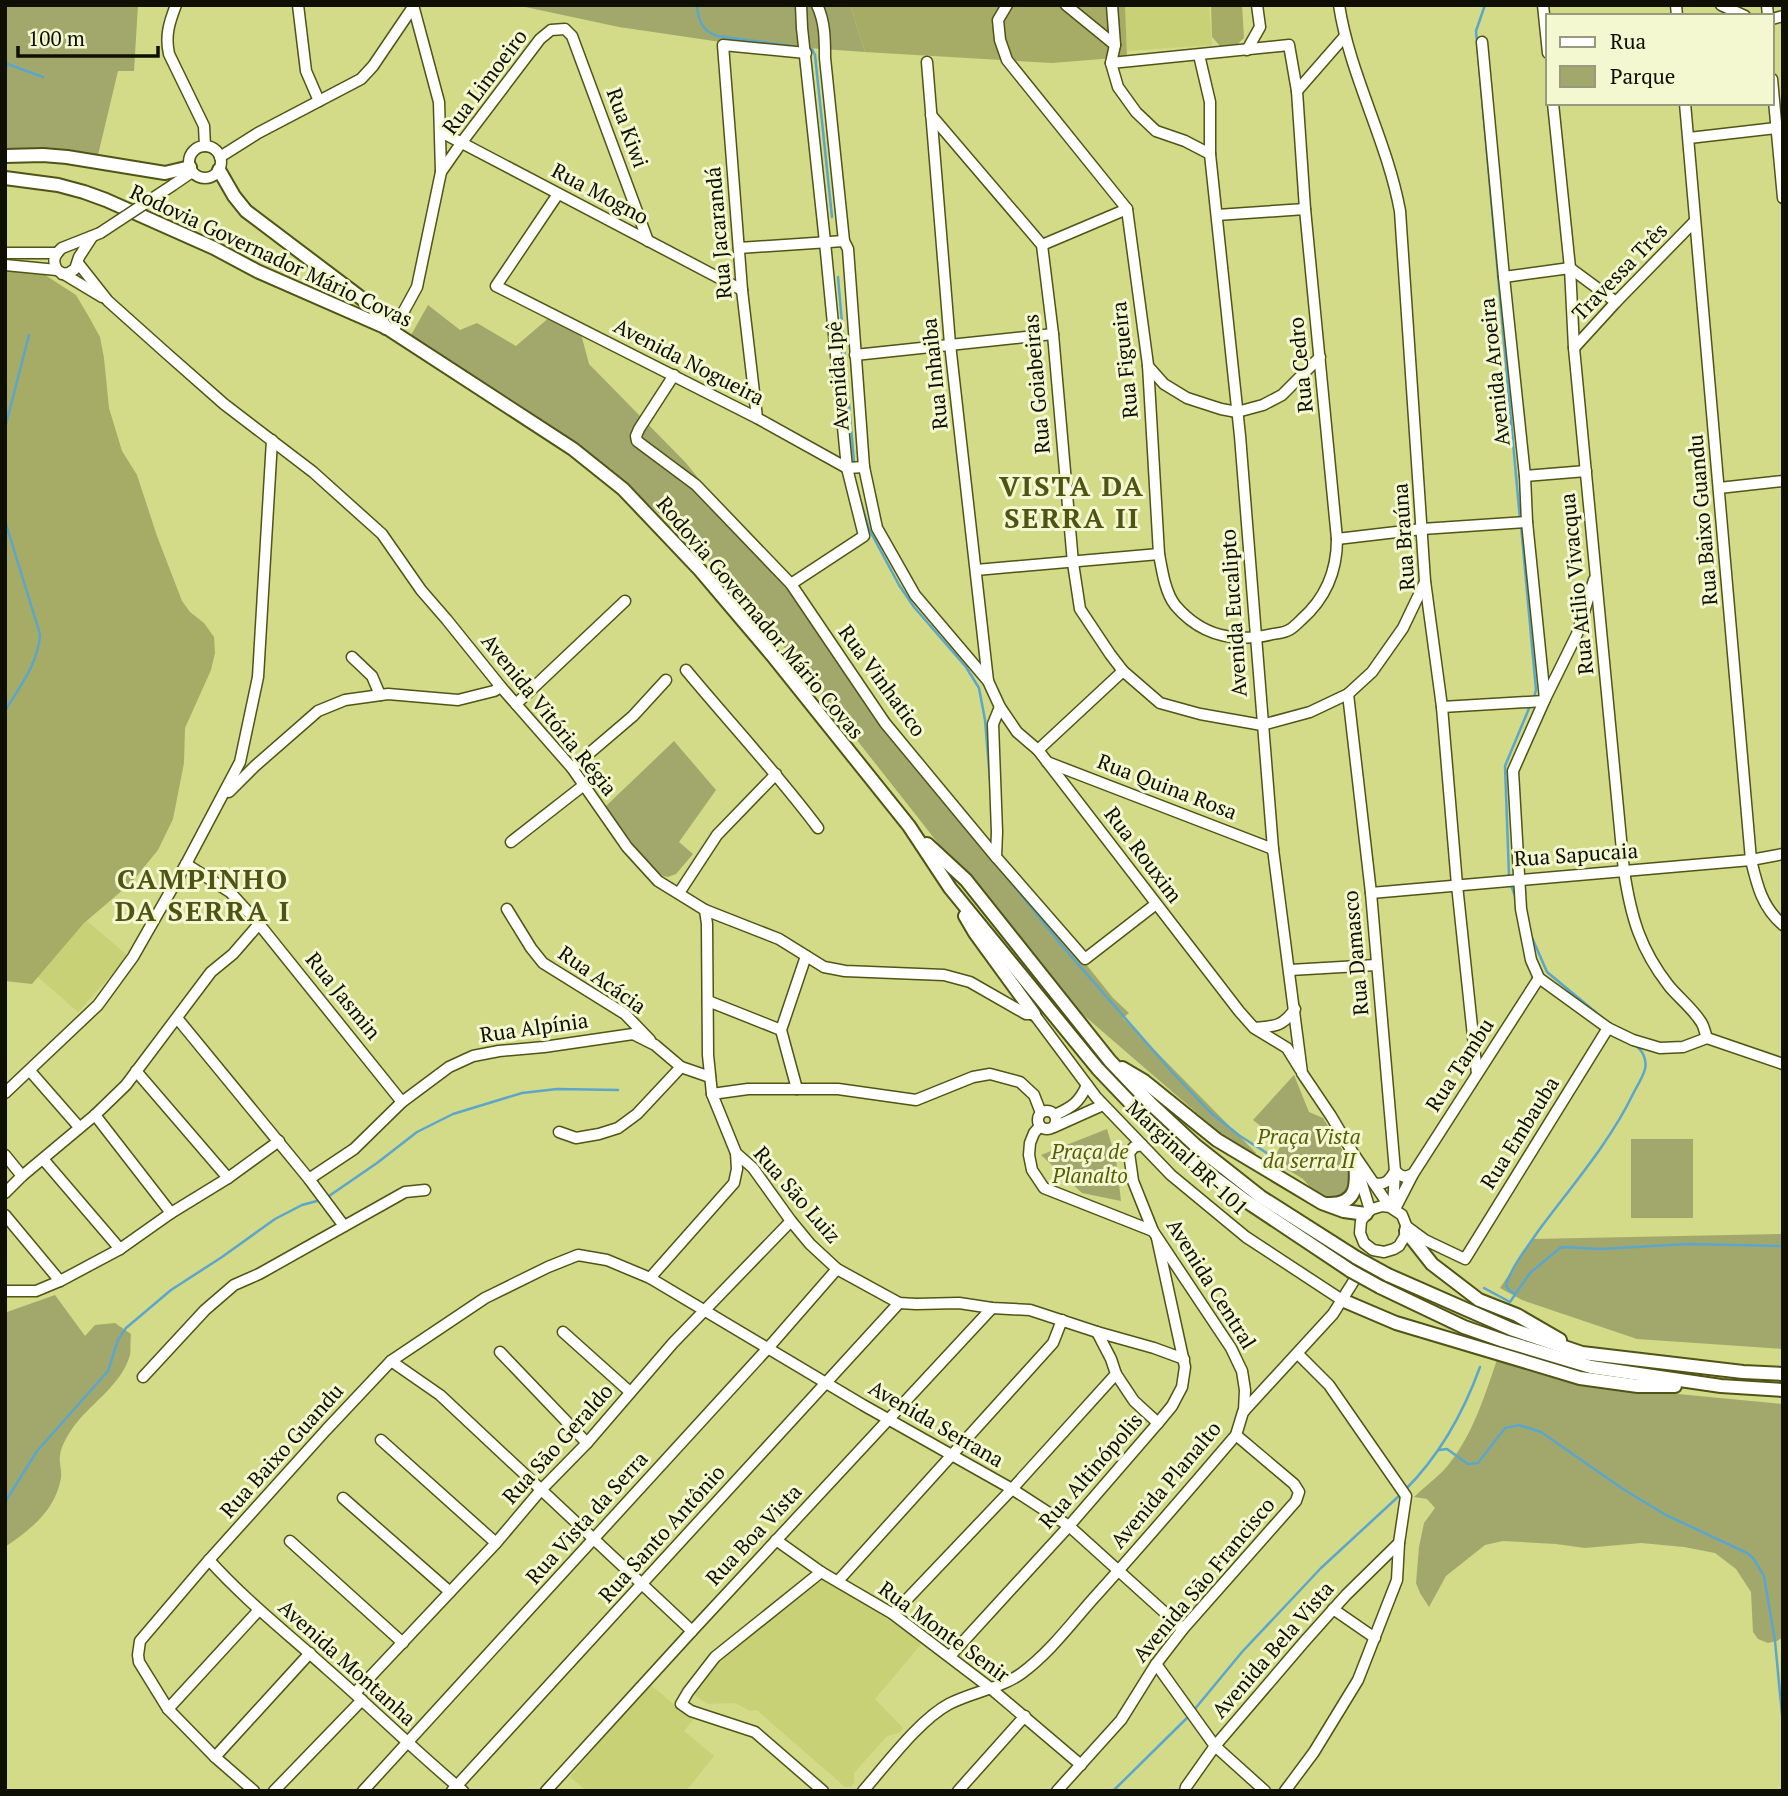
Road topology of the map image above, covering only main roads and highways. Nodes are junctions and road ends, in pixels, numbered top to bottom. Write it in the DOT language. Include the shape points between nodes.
graph roads {
  1 [pos="5,156"];
  2 [pos="219,163"];
  3 [pos="191,169"];
  4 [pos="5,178"];
  5 [pos="390,330"];
  6 [pos="909,826"];
  7 [pos="950,888"];
  8 [pos="1034,1014"];
  9 [pos="1110,1061"];
  10 [pos="1354,1157"];
  11 [pos="1322,1203"];
  12 [pos="1368,1212"];
  13 [pos="1406,1228"];
  14 [pos="1342,1300"];
  15 [pos="1581,1353"];
  16 [pos="1783,1374"];
  17 [pos="1721,1386"];
  18 [pos="1783,1390"];
  1 -- 3 [label="main road" via="66,157 150,172"];
  2 -- 5 [label="main road" via="246,211 373,307"];
  4 -- 5 [label="main road, Rodovia Governador Mário Covas" via="58,185 106,200"];
  5 -- 6 [label="main road, Rodovia Governador Mário Covas" via="573,449 623,489 700,570"];
  6 -- 7 [label="main road, Rodovia Governador Mário Covas"];
  6 -- 9 [label="main road, Rodovia Governador Mário Covas" via="966,880"];
  7 -- 8 [label="main road" via="975,933"];
  7 -- 17 [label="main road, Rodovia Governador Mário Covas, bridge" via="1098,1069 1141,1114 1187,1157 1350,1271 1464,1327 1504,1341 1591,1367"];
  9 -- 11 [label="main road" via="1144,1081 1217,1140"];
  9 -- 15 [label="main road, Rodovia Governador Mário Covas, bridge" via="1206,1154 1261,1197 1357,1258 1472,1314"];
  10 -- 11 [label="main road" via="1357,1183 1353,1193 1335,1204"];
  11 -- 12 [label="main road" via="1344,1211"];
  13 -- 15 [label="main road" via="1432,1264 1479,1300 1517,1315"];
  14 -- 17 [label="main road" via="1396,1323 1580,1378 1638,1386"];
  15 -- 16 [label="main road, Rodovia Governador Mário Covas"];
  17 -- 18 [label="main road, Rodovia Governador Mário Covas"];
}
